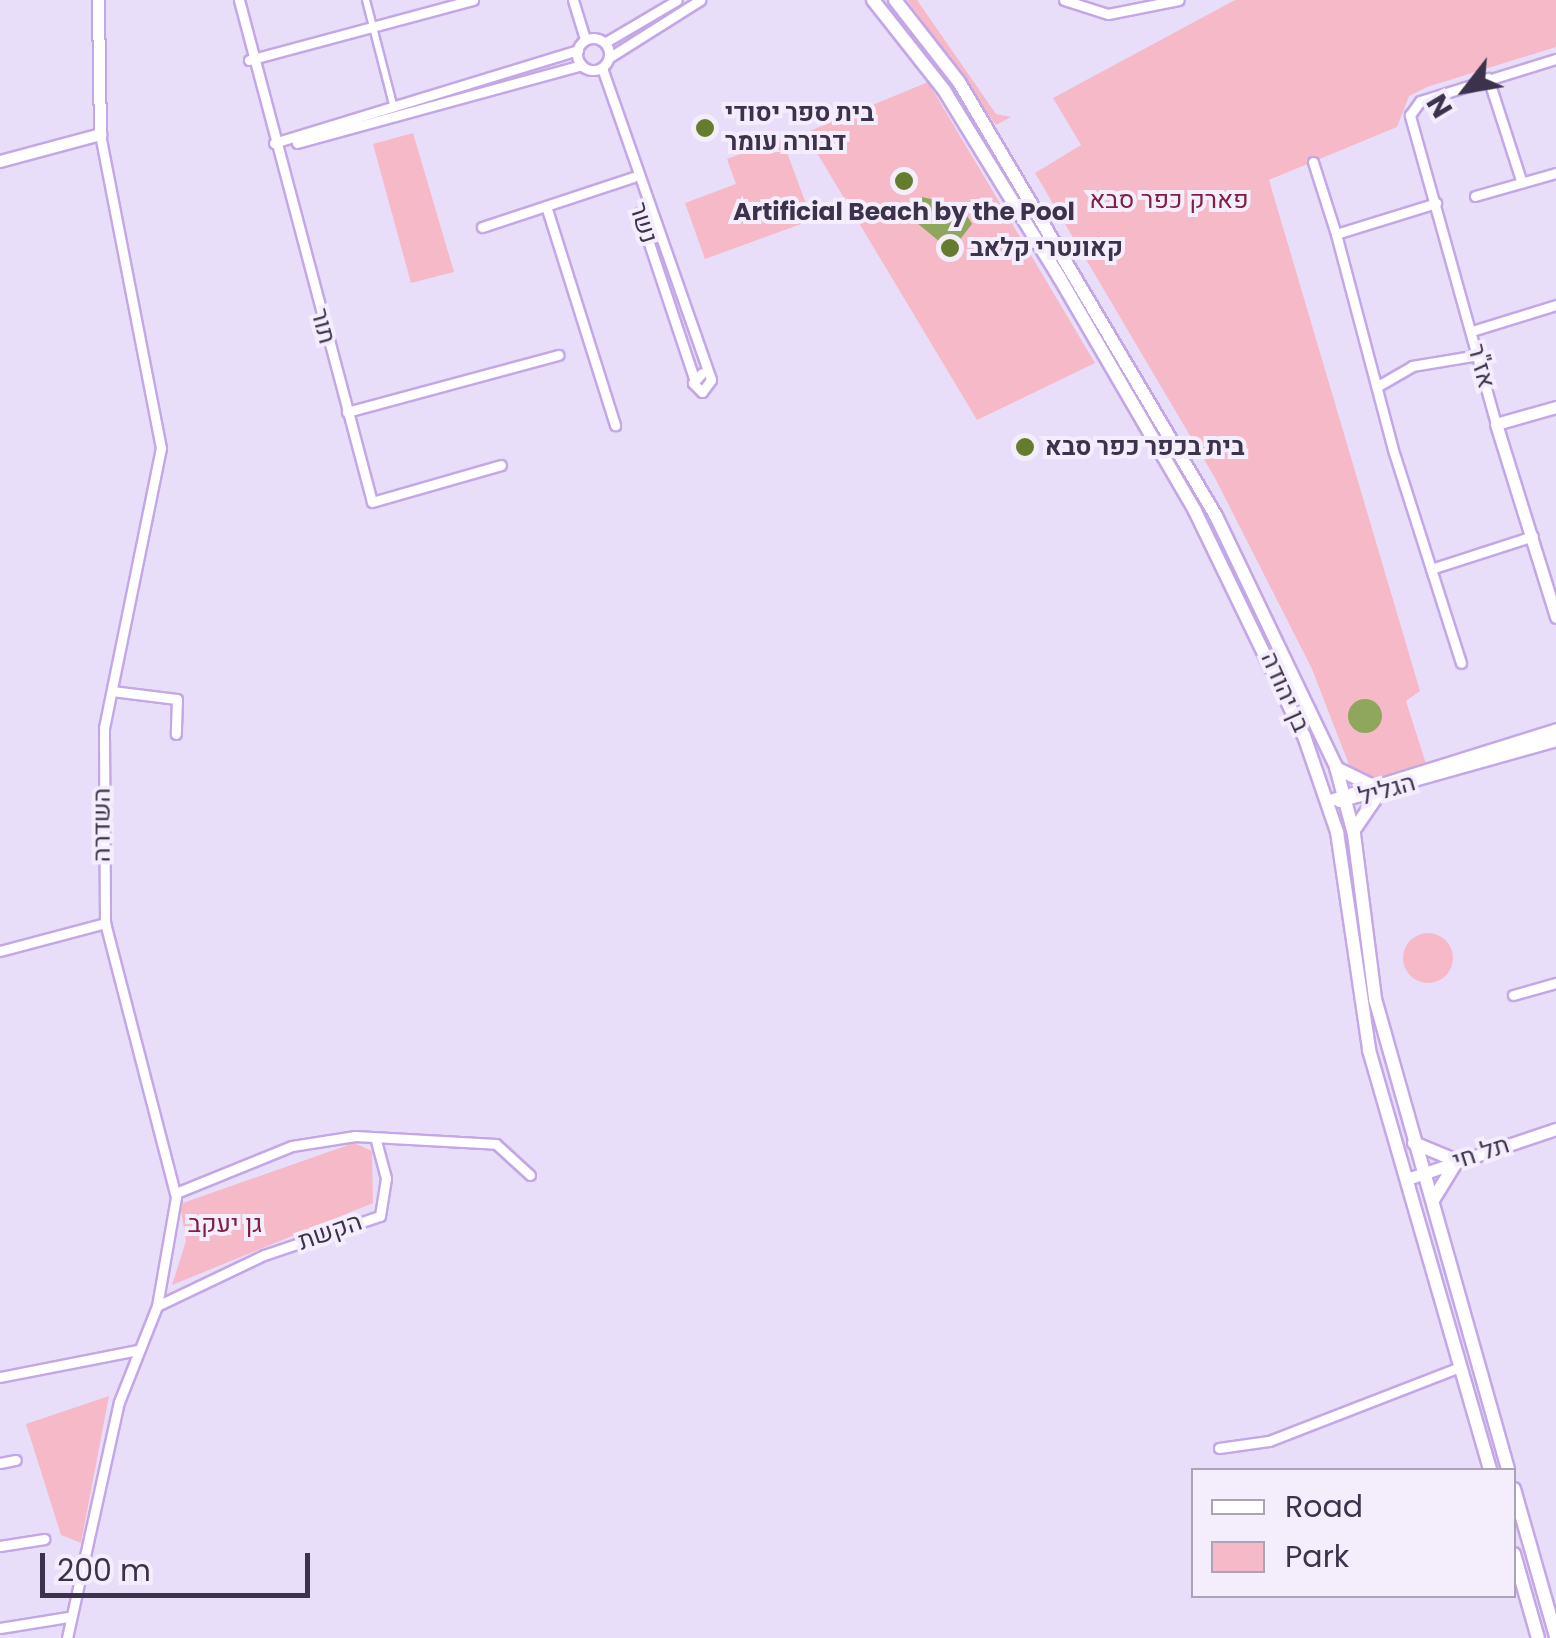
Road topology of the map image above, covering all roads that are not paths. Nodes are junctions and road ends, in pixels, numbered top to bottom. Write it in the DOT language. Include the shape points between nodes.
graph roads {
  1 [pos="98,0"];
  2 [pos="239,0"];
  3 [pos="366,0"];
  4 [pos="473,0"];
  5 [pos="573,0"];
  6 [pos="677,0"];
  7 [pos="700,0"];
  8 [pos="873,0"];
  9 [pos="896,0"];
  10 [pos="1064,0"];
  11 [pos="1179,0"];
  12 [pos="373,27"];
  13 [pos="585,39"];
  14 [pos="606,42"];
  15 [pos="578,50"];
  16 [pos="610,57"];
  17 [pos="1556,58"];
  18 [pos="249,60"];
  19 [pos="585,67"];
  20 [pos="602,68"];
  21 [pos="1488,78"];
  22 [pos="394,108"];
  23 [pos="100,134"];
  24 [pos="274,146"];
  25 [pos="0,161"];
  26 [pos="1313,162"];
  27 [pos="1556,174"];
  28 [pos="630,178"];
  29 [pos="1522,182"];
  30 [pos="1475,196"];
  31 [pos="1436,204"];
  32 [pos="546,206"];
  33 [pos="482,226"];
  34 [pos="1336,234"];
  35 [pos="1556,305"];
  36 [pos="1472,331"];
  37 [pos="558,354"];
  38 [pos="1478,355"];
  39 [pos="698,376"];
  40 [pos="1378,386"];
  41 [pos="1556,407"];
  42 [pos="347,412"];
  43 [pos="1496,424"];
  44 [pos="615,426"];
  45 [pos="501,465"];
  46 [pos="1533,536"];
  47 [pos="1431,569"];
  48 [pos="1556,617"];
  49 [pos="1460,663"];
  50 [pos="112,690"];
  51 [pos="1556,729"];
  52 [pos="176,734"];
  53 [pos="1556,740"];
  54 [pos="1336,767"];
  55 [pos="1374,788"];
  56 [pos="1346,796"];
  57 [pos="1330,800"];
  58 [pos="1354,834"];
  59 [pos="105,922"];
  60 [pos="0,951"];
  61 [pos="1556,983"];
  62 [pos="1512,995"];
  63 [pos="1556,1129"];
  64 [pos="376,1141"];
  65 [pos="1414,1142"];
  66 [pos="1457,1161"];
  67 [pos="1423,1173"];
  68 [pos="530,1175"];
  69 [pos="1407,1179"];
  70 [pos="176,1193"];
  71 [pos="1433,1206"];
  72 [pos="156,1306"];
  73 [pos="138,1350"];
  74 [pos="1460,1367"];
  75 [pos="0,1377"];
  76 [pos="1219,1448"];
  77 [pos="16,1460"];
  78 [pos="0,1463"];
  79 [pos="1489,1468"];
  80 [pos="1507,1468"];
  81 [pos="1516,1495"];
  82 [pos="44,1539"];
  83 [pos="0,1546"];
  84 [pos="1516,1561"];
  85 [pos="68,1617"];
  86 [pos="0,1628"];
  87 [pos="1556,1636"];
  88 [pos="67,1638"];
  89 [pos="1538,1638"];
  1 -- 23 [label="street, השדרה"];
  2 -- 18 [label="street, תור"];
  3 -- 12 [label="street"];
  4 -- 12 [label="street"];
  5 -- 13 [label="street"];
  6 -- 14 [label="street"];
  7 -- 16 [label="street"];
  8 -- 57 [label="main road, בן יהודה" via="944,90 1190,502"];
  9 -- 54 [label="main road, בן יהודה" via="959,82 1216,516"];
  10 -- 11 [label="street" via="1108,14"];
  12 -- 18 [label="street"];
  12 -- 22 [label="street"];
  13 -- 14 [label="street"];
  13 -- 15 [label="street"];
  14 -- 16 [label="street"];
  15 -- 19 [label="street"];
  15 -- 22 [label="street"];
  16 -- 20 [label="street"];
  17 -- 21 [label="street"];
  18 -- 24 [label="street, תור"];
  19 -- 20 [label="street"];
  19 -- 24 [label="street"];
  19 -- 28 [label="street, נשר"];
  20 -- 28 [label="street, נשר"];
  21 -- 29 [label="street"];
  21 -- 31 [label="street, אז\"ר" via="1420,101 1410,115"];
  22 -- 24 [label="street"];
  23 -- 25 [label="street"];
  23 -- 50 [label="street, השדרה" via="161,448"];
  24 -- 42 [label="street, תור"];
  26 -- 34 [label="street"];
  27 -- 29 [label="street"];
  28 -- 32 [label="street"];
  28 -- 39 [label="street, נשר"];
  29 -- 30 [label="street"];
  31 -- 34 [label="street"];
  31 -- 36 [label="street, אז\"ר"];
  32 -- 33 [label="street"];
  32 -- 44 [label="street"];
  34 -- 40 [label="street"];
  35 -- 36 [label="street"];
  36 -- 38 [label="street, אז\"ר"];
  37 -- 42 [label="street"];
  38 -- 40 [label="street" via="1412,366"];
  38 -- 43 [label="street, אז\"ר"];
  40 -- 47 [label="street"];
  41 -- 43 [label="street"];
  42 -- 45 [label="street, תור" via="372,502"];
  43 -- 46 [label="street, אז\"ר"];
  46 -- 47 [label="street"];
  46 -- 48 [label="street, אז\"ר"];
  47 -- 49 [label="street"];
  50 -- 52 [label="street" via="177,700"];
  50 -- 59 [label="street, השדרה" via="99,826"];
  51 -- 55 [label="street, הגליל"];
  53 -- 55 [label="street, הגליל"];
  54 -- 55 [label="main road"];
  54 -- 56 [label="main road, בן יהודה"];
  55 -- 56 [label="street, הגליל"];
  55 -- 58 [label="main road"];
  56 -- 57 [label="street, הגליל"];
  56 -- 58 [label="main road, בן יהודה"];
  57 -- 69 [label="main road, בן יהודה" via="1359,999"];
  58 -- 65 [label="main road, בן יהודה" via="1375,1000"];
  59 -- 60 [label="street"];
  59 -- 70 [label="street, השדרה"];
  61 -- 62 [label="street"];
  63 -- 66 [label="street, תל חי"];
  64 -- 68 [label="street" via="496,1144"];
  64 -- 70 [label="street" via="292,1146"];
  64 -- 72 [label="street, הקשת" via="386,1178 380,1216 264,1255"];
  65 -- 66 [label="main road"];
  65 -- 67 [label="main road, בן יהודה"];
  66 -- 67 [label="street, תל חי"];
  66 -- 71 [label="main road" via="1438,1179"];
  67 -- 69 [label="street, תל חי"];
  67 -- 71 [label="main road, בן יהודה"];
  69 -- 74 [label="main road, בן יהודה"];
  70 -- 72 [label="street, השדרה"];
  71 -- 80 [label="main road, בן יהודה"];
  72 -- 73 [label="street, השדרה"];
  73 -- 75 [label="street"];
  73 -- 85 [label="street, השדרה"];
  74 -- 76 [label="street" via="1269,1441"];
  74 -- 79 [label="main road, בן יהודה"];
  77 -- 78 [label="street"];
  81 -- 87 [label="main road"];
  82 -- 83 [label="street"];
  84 -- 89 [label="main road"];
  85 -- 86 [label="street"];
  85 -- 88 [label="street, השדרה"];
}
